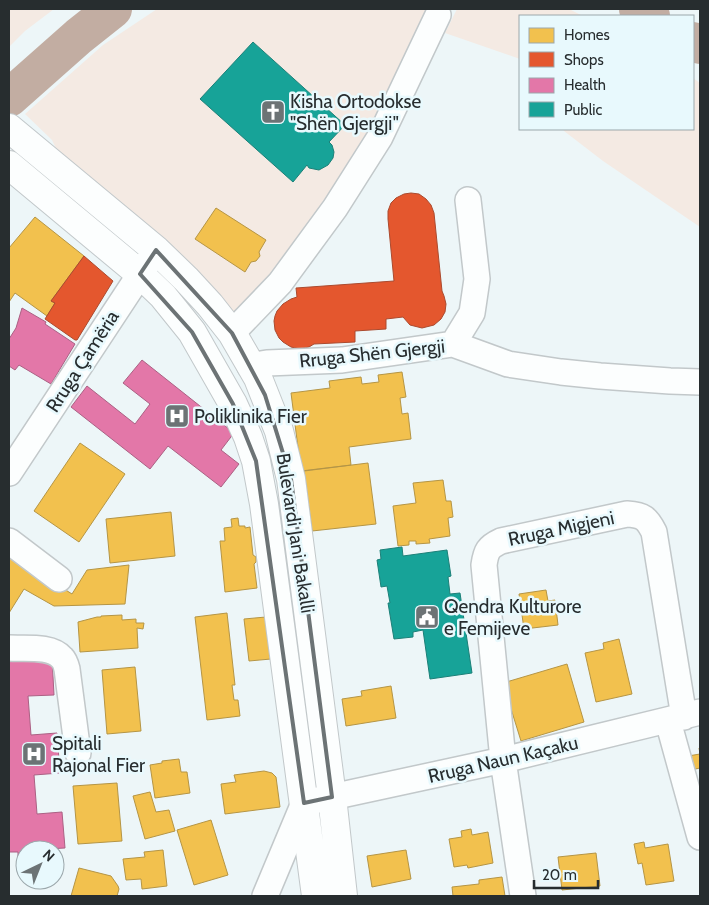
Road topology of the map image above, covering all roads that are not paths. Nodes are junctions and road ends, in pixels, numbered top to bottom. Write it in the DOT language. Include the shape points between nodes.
graph roads {
  1 [pos="438,16"];
  2 [pos="9,128"];
  3 [pos="9,165"];
  4 [pos="468,200"];
  5 [pos="156,250"];
  6 [pos="140,274"];
  7 [pos="232,333"];
  8 [pos="453,344"];
  9 [pos="250,366"];
  10 [pos="700,382"];
  11 [pos="9,473"];
  12 [pos="9,540"];
  13 [pos="59,579"];
  14 [pos="9,648"];
  15 [pos="684,717"];
  16 [pos="78,754"];
  17 [pos="503,760"];
  18 [pos="332,797"];
  19 [pos="304,803"];
  20 [pos="700,836"];
  21 [pos="265,896"];
  22 [pos="316,896"];
  23 [pos="344,896"];
  24 [pos="523,896"];
  1 -- 7 [label="street" via="380,137 335,208 280,283"];
  2 -- 5 [label="main road, Bulevardi Jani Bakalli"];
  3 -- 6 [label="main road, Bulevardi Jani Bakalli"];
  4 -- 8 [label="street" via="477,279 472,313"];
  5 -- 6 [label="street, Rruga Çamëria"];
  5 -- 7 [label="main road, Bulevardi Jani Bakalli" via="210,305"];
  6 -- 11 [label="street, Rruga Çamëria"];
  6 -- 19 [label="main road, Bulevardi Jani Bakalli" via="192,332 233,404 253,453 264,504"];
  7 -- 9 [label="main road, Bulevardi Jani Bakalli"];
  8 -- 9 [label="street, Rruga Shën Gjergji" via="342,360"];
  8 -- 10 [label="street, Rruga Shën Gjergji" via="508,364 600,376"];
  9 -- 18 [label="main road, Bulevardi Jani Bakalli" via="279,431 290,479"];
  12 -- 13 [label="street"];
  14 -- 16 [label="street" via="46,649 63,659 67,668"];
  15 -- 17 [label="street, Rruga Naun Kaçaku"];
  15 -- 17 [label="street, Rruga Migjeni" via="654,532 648,522 639,514 627,514 501,541 485,554 484,565"];
  15 -- 20 [label="street, Rruga Migjeni"];
  17 -- 18 [label="street, Rruga Naun Kaçaku"];
  17 -- 24 [label="street, Rruga Migjeni"];
  18 -- 19 [label="street, Rruga Naun Kaçaku"];
  18 -- 23 [label="main road, Bulevardi Jani Bakalli"];
  19 -- 21 [label="street"];
  19 -- 22 [label="main road, Bulevardi Jani Bakalli"];
}
